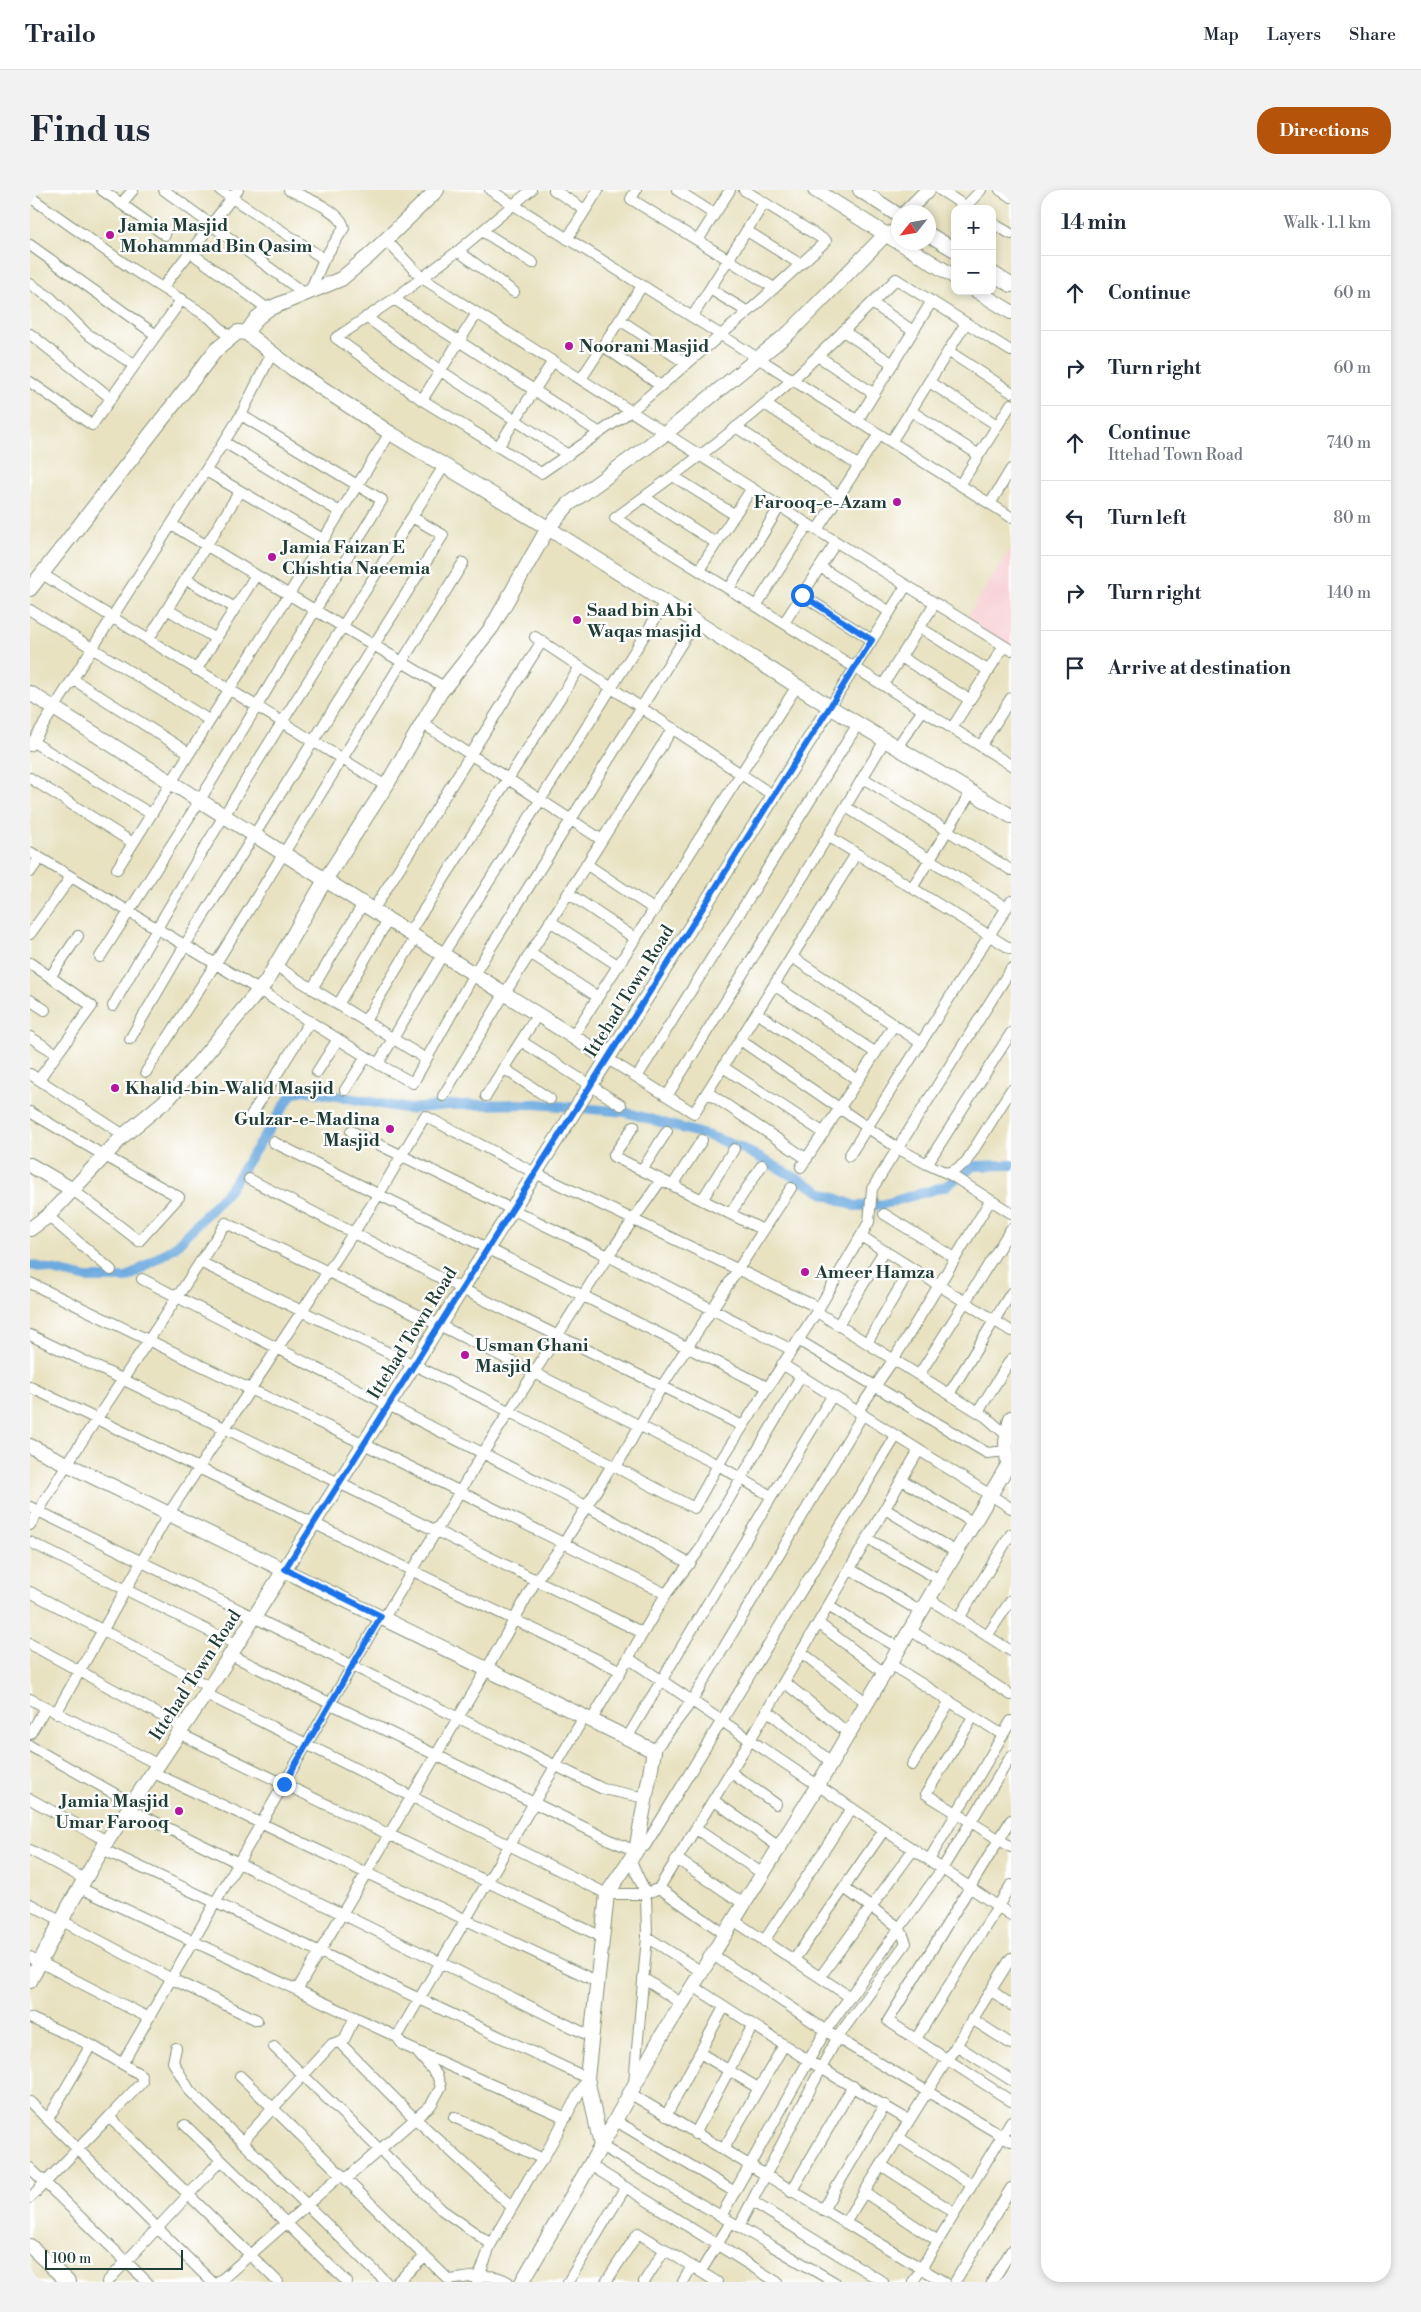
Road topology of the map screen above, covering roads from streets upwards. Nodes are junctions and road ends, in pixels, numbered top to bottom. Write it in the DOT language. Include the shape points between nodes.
graph roads {
  1 [pos="102,190"];
  2 [pos="133,190"];
  3 [pos="164,190"];
  4 [pos="220,190"];
  5 [pos="289,190"];
  6 [pos="437,190"];
  7 [pos="490,190"];
  8 [pos="531,190"];
  9 [pos="554,190"];
  10 [pos="598,190"];
  11 [pos="636,190"];
  12 [pos="677,190"];
  13 [pos="730,190"];
  14 [pos="744,190"];
  15 [pos="816,190"];
  16 [pos="860,190"];
  17 [pos="928,190"];
  18 [pos="940,190"];
  19 [pos="981,190"];
  20 [pos="1000,190"];
  21 [pos="235,194"];
  22 [pos="1011,197"];
  23 [pos="31,199"];
  24 [pos="764,203"];
  25 [pos="122,204"];
  26 [pos="514,205"];
  27 [pos="913,205"];
  28 [pos="965,205"];
  29 [pos="970,205"];
  30 [pos="585,210"];
  31 [pos="891,210"];
  32 [pos="714,214"];
  33 [pos="211,225"];
  34 [pos="996,225"];
  35 [pos="891,230"];
  36 [pos="747,231"];
  37 [pos="482,232"];
  38 [pos="891,232"];
  39 [pos="1011,234"];
  40 [pos="165,235"];
  41 [pos="567,239"];
  42 [pos="936,239"];
  43 [pos="386,240"];
  44 [pos="698,240"];
  45 [pos="30,245"];
  46 [pos="951,248"];
  47 [pos="912,250"];
  48 [pos="458,251"];
  49 [pos="190,252"];
  50 [pos="324,259"];
  51 [pos="729,259"];
  52 [pos="534,264"];
  53 [pos="800,264"];
  54 [pos="951,274"];
  55 [pos="996,276"];
  56 [pos="422,278"];
  57 [pos="30,284"];
  58 [pos="1011,285"];
  59 [pos="642,286"];
  60 [pos="163,287"];
  61 [pos="774,288"];
  62 [pos="710,289"];
  63 [pos="514,292"];
  64 [pos="307,294"];
  65 [pos="983,295"];
  66 [pos="182,299"];
  67 [pos="394,299"];
  68 [pos="932,301"];
  69 [pos="872,303"];
  70 [pos="268,309"];
  71 [pos="748,312"];
  72 [pos="1011,312"];
  73 [pos="477,313"];
  74 [pos="366,317"];
  75 [pos="692,317"];
  76 [pos="620,320"];
  77 [pos="966,323"];
  78 [pos="843,331"];
  79 [pos="914,331"];
  80 [pos="246,333"];
  81 [pos="30,334"];
  82 [pos="156,335"];
  83 [pos="720,335"];
  84 [pos="229,337"];
  85 [pos="459,342"];
  86 [pos="603,346"];
  87 [pos="948,351"];
  88 [pos="1011,351"];
  89 [pos="272,353"];
  90 [pos="818,356"];
  91 [pos="758,358"];
  92 [pos="553,361"];
  93 [pos="687,364"];
  94 [pos="893,364"];
  95 [pos="134,365"];
  96 [pos="440,371"];
  97 [pos="582,379"];
  98 [pos="792,380"];
  99 [pos="30,382"];
  100 [pos="929,382"];
  101 [pos="661,386"];
  102 [pos="534,390"];
  103 [pos="1011,392"];
  104 [pos="874,394"];
  105 [pos="111,398"];
  106 [pos="422,400"];
  107 [pos="765,404"];
  108 [pos="1011,404"];
  109 [pos="631,411"];
  110 [pos="911,411"];
  111 [pos="241,415"];
  112 [pos="515,420"];
  113 [pos="857,421"];
  114 [pos="997,425"];
  115 [pos="736,427"];
  116 [pos="390,433"];
  117 [pos="600,433"];
  118 [pos="666,433"];
  119 [pos="879,434"];
  120 [pos="224,442"];
  121 [pos="891,442"];
  122 [pos="498,447"];
  123 [pos="568,454"];
  124 [pos="701,455"];
  125 [pos="979,455"];
  126 [pos="444,466"];
  127 [pos="859,466"];
  128 [pos="206,471"];
  129 [pos="1010,474"];
  130 [pos="673,476"];
  131 [pos="357,485"];
  132 [pos="960,485"];
  133 [pos="752,488"];
  134 [pos="240,491"];
  135 [pos="840,496"];
  136 [pos="644,497"];
  137 [pos="990,504"];
  138 [pos="780,506"];
  139 [pos="340,512"];
  140 [pos="735,515"];
  141 [pos="412,517"];
  142 [pos="1011,517"];
  143 [pos="808,524"];
  144 [pos="172,525"];
  145 [pos="548,528"];
  146 [pos="817,530"];
  147 [pos="323,539"];
  148 [pos="836,542"];
  149 [pos="716,543"];
  150 [pos="206,546"];
  151 [pos="463,563"];
  152 [pos="820,567"];
  153 [pos="699,570"];
  154 [pos="42,574"];
  155 [pos="256,575"];
  156 [pos="186,579"];
  157 [pos="906,586"];
  158 [pos="30,589"];
  159 [pos="729,589"];
  160 [pos="288,594"];
  161 [pos="802,595"];
  162 [pos="665,603"];
  163 [pos="935,603"];
  164 [pos="756,606"];
  165 [pos="235,608"];
  166 [pos="167,609"];
  167 [pos="30,610"];
  168 [pos="316,611"];
  169 [pos="890,612"];
  170 [pos="113,619"];
  171 [pos="695,622"];
  172 [pos="784,623"];
  173 [pos="343,627"];
  174 [pos="919,628"];
  175 [pos="216,639"];
  176 [pos="148,640"];
  177 [pos="872,640"];
  178 [pos="374,645"];
  179 [pos="94,648"];
  180 [pos="1008,648"];
  181 [pos="901,657"];
  182 [pos="402,662"];
  183 [pos="580,667"];
  184 [pos="855,667"];
  185 [pos="196,670"];
  186 [pos="989,671"];
  187 [pos="74,680"];
  188 [pos="883,685"];
  189 [pos="797,686"];
  190 [pos="444,687"];
  191 [pos="611,688"];
  192 [pos="228,690"];
  193 [pos="30,693"];
  194 [pos="1011,698"];
  195 [pos="970,700"];
  196 [pos="257,707"];
  197 [pos="830,707"];
  198 [pos="641,708"];
  199 [pos="56,709"];
  200 [pos="923,710"];
  201 [pos="210,720"];
  202 [pos="283,723"];
  203 [pos="422,723"];
  204 [pos="858,724"];
  205 [pos="672,728"];
  206 [pos="952,728"];
  207 [pos="313,742"];
  208 [pos="32,744"];
  209 [pos="891,744"];
  210 [pos="981,746"];
  211 [pos="189,753"];
  212 [pos="470,754"];
  213 [pos="341,759"];
  214 [pos="1011,764"];
  215 [pos="741,774"];
  216 [pos="30,778"];
  217 [pos="863,778"];
  218 [pos="508,779"];
  219 [pos="171,782"];
  220 [pos="386,786"];
  221 [pos="971,792"];
  222 [pos="774,796"];
  223 [pos="200,800"];
  224 [pos="540,800"];
  225 [pos="846,807"];
  226 [pos="151,814"];
  227 [pos="224,816"];
  228 [pos="1011,816"];
  229 [pos="571,820"];
  230 [pos="947,830"];
  231 [pos="255,835"];
  232 [pos="828,836"];
  233 [pos="602,840"];
  234 [pos="133,843"];
  235 [pos="30,852"];
  236 [pos="283,853"];
  237 [pos="856,854"];
  238 [pos="40,858"];
  239 [pos="930,860"];
  240 [pos="586,864"];
  241 [pos="117,869"];
  242 [pos="1011,870"];
  243 [pos="30,872"];
  244 [pos="71,876"];
  245 [pos="325,880"];
  246 [pos="912,888"];
  247 [pos="568,893"];
  248 [pos="1009,904"];
  249 [pos="368,907"];
  250 [pos="655,910"];
  251 [pos="128,911"];
  252 [pos="388,920"];
  253 [pos="550,921"];
  254 [pos="156,928"];
  255 [pos="30,934"];
  256 [pos="412,935"];
  257 [pos="78,936"];
  258 [pos="990,936"];
  259 [pos="636,939"];
  260 [pos="185,945"];
  261 [pos="1011,949"];
  262 [pos="530,953"];
  263 [pos="443,954"];
  264 [pos="100,957"];
  265 [pos="792,957"];
  266 [pos="30,962"];
  267 [pos="216,963"];
  268 [pos="276,966"];
  269 [pos="619,966"];
  270 [pos="1011,969"];
  271 [pos="474,974"];
  272 [pos="50,976"];
  273 [pos="1007,984"];
  274 [pos="774,985"];
  275 [pos="312,989"];
  276 [pos="259,990"];
  277 [pos="505,994"];
  278 [pos="598,997"];
  279 [pos="30,1000"];
  280 [pos="338,1005"];
  281 [pos="113,1006"];
  282 [pos="45,1010"];
  283 [pos="757,1013"];
  284 [pos="538,1014"];
  285 [pos="310,1021"];
  286 [pos="365,1022"];
  287 [pos="894,1025"];
  288 [pos="1011,1033"];
  289 [pos="30,1036"];
  290 [pos="573,1036"];
  291 [pos="393,1038"];
  292 [pos="130,1039"];
  293 [pos="338,1039"];
  294 [pos="740,1040"];
  295 [pos="521,1041"];
  296 [pos="921,1043"];
  297 [pos="876,1053"];
  298 [pos="57,1054"];
  299 [pos="366,1056"];
  300 [pos="608,1058"];
  301 [pos="426,1059"];
  302 [pos="378,1064"];
  303 [pos="723,1067"];
  304 [pos="503,1068"];
  305 [pos="146,1072"];
  306 [pos="317,1072"];
  307 [pos="34,1077"];
  308 [pos="637,1077"];
  309 [pos="858,1080"];
  310 [pos="589,1088"];
  311 [pos="345,1090"];
  312 [pos="1011,1090"];
  313 [pos="708,1092"];
  314 [pos="443,1096"];
  315 [pos="486,1096"];
  316 [pos="667,1096"];
  317 [pos="550,1099"];
  318 [pos="621,1105"];
  319 [pos="840,1108"];
  320 [pos="30,1112"];
  321 [pos="250,1117"];
  322 [pos="634,1126"];
  323 [pos="867,1127"];
  324 [pos="351,1131"];
  325 [pos="667,1131"];
  326 [pos="824,1133"];
  327 [pos="124,1134"];
  328 [pos="702,1140"];
  329 [pos="273,1142"];
  330 [pos="899,1148"];
  331 [pos="734,1149"];
  332 [pos="104,1156"];
  333 [pos="400,1156"];
  334 [pos="849,1156"];
  335 [pos="926,1164"];
  336 [pos="30,1166"];
  337 [pos="762,1166"];
  338 [pos="642,1170"];
  339 [pos="535,1173"];
  340 [pos="949,1174"];
  341 [pos="250,1179"];
  342 [pos="661,1180"];
  343 [pos="673,1186"];
  344 [pos="791,1188"];
  345 [pos="73,1190"];
  346 [pos="379,1194"];
  347 [pos="986,1198"];
  348 [pos="702,1200"];
  349 [pos="513,1209"];
  350 [pos="1011,1213"];
  351 [pos="730,1214"];
  352 [pos="884,1214"];
  353 [pos="48,1216"];
  354 [pos="633,1220"];
  355 [pos="30,1229"];
  356 [pos="1011,1229"];
  357 [pos="763,1230"];
  358 [pos="353,1232"];
  359 [pos="861,1236"];
  360 [pos="488,1248"];
  361 [pos="884,1251"];
  362 [pos="608,1256"];
  363 [pos="955,1258"];
  364 [pos="200,1262"];
  365 [pos="911,1268"];
  366 [pos="738,1269"];
  367 [pos="111,1270"];
  368 [pos="327,1272"];
  369 [pos="142,1279"];
  370 [pos="30,1283"];
  371 [pos="938,1285"];
  372 [pos="462,1289"];
  373 [pos="1011,1294"];
  374 [pos="583,1295"];
  375 [pos="178,1296"];
  376 [pos="965,1302"];
  377 [pos="713,1308"];
  378 [pos="818,1310"];
  379 [pos="301,1312"];
  380 [pos="994,1320"];
  381 [pos="439,1325"];
  382 [pos="838,1325"];
  383 [pos="1011,1331"];
  384 [pos="30,1335"];
  385 [pos="559,1336"];
  386 [pos="149,1340"];
  387 [pos="798,1340"];
  388 [pos="867,1343"];
  389 [pos="278,1348"];
  390 [pos="688,1348"];
  391 [pos="792,1350"];
  392 [pos="894,1359"];
  393 [pos="1011,1359"];
  394 [pos="782,1364"];
  395 [pos="413,1366"];
  396 [pos="535,1374"];
  397 [pos="919,1375"];
  398 [pos="801,1376"];
  399 [pos="123,1379"];
  400 [pos="662,1386"];
  401 [pos="876,1386"];
  402 [pos="30,1387"];
  403 [pos="767,1387"];
  404 [pos="250,1389"];
  405 [pos="949,1394"];
  406 [pos="832,1396"];
  407 [pos="389,1404"];
  408 [pos="509,1412"];
  409 [pos="978,1412"];
  410 [pos="861,1413"];
  411 [pos="1011,1418"];
  412 [pos="97,1419"];
  413 [pos="638,1425"];
  414 [pos="743,1426"];
  415 [pos="225,1428"];
  416 [pos="896,1436"];
  417 [pos="364,1444"];
  418 [pos="30,1446"];
  419 [pos="919,1450"];
  420 [pos="1009,1452"];
  421 [pos="483,1453"];
  422 [pos="67,1464"];
  423 [pos="718,1465"];
  424 [pos="614,1466"];
  425 [pos="199,1468"];
  426 [pos="741,1479"];
  427 [pos="902,1480"];
  428 [pos="339,1483"];
  429 [pos="460,1491"];
  430 [pos="991,1495"];
  431 [pos="771,1496"];
  432 [pos="588,1507"];
  433 [pos="885,1508"];
  434 [pos="1011,1508"];
  435 [pos="34,1509"];
  436 [pos="169,1513"];
  437 [pos="314,1522"];
  438 [pos="974,1523"];
  439 [pos="30,1525"];
  440 [pos="436,1530"];
  441 [pos="1011,1534"];
  442 [pos="868,1539"];
  443 [pos="30,1542"];
  444 [pos="564,1543"];
  445 [pos="956,1552"];
  446 [pos="142,1562"];
  447 [pos="690,1564"];
  448 [pos="850,1568"];
  449 [pos="285,1569"];
  450 [pos="412,1570"];
  451 [pos="536,1580"];
  452 [pos="940,1580"];
  453 [pos="126,1590"];
  454 [pos="30,1592"];
  455 [pos="666,1594"];
  456 [pos="929,1599"];
  457 [pos="1011,1600"];
  458 [pos="828,1606"];
  459 [pos="921,1612"];
  460 [pos="255,1617"];
  461 [pos="382,1617"];
  462 [pos="959,1618"];
  463 [pos="515,1620"];
  464 [pos="818,1623"];
  465 [pos="103,1630"];
  466 [pos="910,1630"];
  467 [pos="643,1633"];
  468 [pos="987,1636"];
  469 [pos="30,1644"];
  470 [pos="899,1648"];
  471 [pos="234,1650"];
  472 [pos="1011,1651"];
  473 [pos="801,1652"];
  474 [pos="628,1658"];
  475 [pos="353,1665"];
  476 [pos="887,1668"];
  477 [pos="487,1669"];
  478 [pos="80,1671"];
  479 [pos="621,1671"];
  480 [pos="660,1680"];
  481 [pos="784,1682"];
  482 [pos="208,1691"];
  483 [pos="1011,1695"];
  484 [pos="30,1699"];
  485 [pos="692,1701"];
  486 [pos="950,1701"];
  487 [pos="867,1703"];
  488 [pos="330,1704"];
  489 [pos="46,1707"];
  490 [pos="767,1710"];
  491 [pos="56,1713"];
  492 [pos="973,1717"];
  493 [pos="459,1718"];
  494 [pos="588,1719"];
  495 [pos="722,1721"];
  496 [pos="1011,1721"];
  497 [pos="182,1731"];
  498 [pos="848,1733"];
  499 [pos="30,1734"];
  500 [pos="1003,1735"];
  501 [pos="627,1738"];
  502 [pos="750,1740"];
  503 [pos="307,1744"];
  504 [pos="30,1746"];
  505 [pos="654,1751"];
  506 [pos="436,1756"];
  507 [pos="1011,1756"];
  508 [pos="831,1762"];
  509 [pos="556,1765"];
  510 [pos="912,1765"];
  511 [pos="156,1769"];
  512 [pos="730,1772"];
  513 [pos="284,1784"];
  514 [pos="818,1785"];
  515 [pos="412,1797"];
  516 [pos="646,1798"];
  517 [pos="30,1800"];
  518 [pos="713,1800"];
  519 [pos="534,1803"];
  520 [pos="776,1804"];
  521 [pos="131,1806"];
  522 [pos="852,1808"];
  523 [pos="957,1812"];
  524 [pos="1011,1820"];
  525 [pos="971,1822"];
  526 [pos="261,1823"];
  527 [pos="696,1829"];
  528 [pos="884,1830"];
  529 [pos="390,1835"];
  530 [pos="999,1840"];
  531 [pos="105,1845"];
  532 [pos="509,1845"];
  533 [pos="779,1847"];
  534 [pos="1011,1847"];
  535 [pos="30,1850"];
  536 [pos="914,1850"];
  537 [pos="634,1856"];
  538 [pos="678,1858"];
  539 [pos="929,1860"];
  540 [pos="238,1863"];
  541 [pos="942,1869"];
  542 [pos="367,1873"];
  543 [pos="762,1874"];
  544 [pos="488,1882"];
  545 [pos="83,1883"];
  546 [pos="1011,1885"];
  547 [pos="659,1888"];
  548 [pos="844,1888"];
  549 [pos="970,1888"];
  550 [pos="607,1894"];
  551 [pos="646,1894"];
  552 [pos="216,1903"];
  553 [pos="30,1904"];
  554 [pos="744,1904"];
  555 [pos="998,1906"];
  556 [pos="871,1908"];
  557 [pos="342,1914"];
  558 [pos="1011,1915"];
  559 [pos="466,1920"];
  560 [pos="734,1920"];
  561 [pos="61,1921"];
  562 [pos="900,1928"];
  563 [pos="725,1934"];
  564 [pos="602,1937"];
  565 [pos="647,1937"];
  566 [pos="193,1941"];
  567 [pos="764,1941"];
  568 [pos="320,1952"];
  569 [pos="713,1955"];
  570 [pos="35,1960"];
  571 [pos="794,1960"];
  572 [pos="441,1962"];
  573 [pos="1010,1962"];
  574 [pos="702,1972"];
  575 [pos="643,1978"];
  576 [pos="820,1978"];
  577 [pos="172,1979"];
  578 [pos="30,1981"];
  579 [pos="598,1982"];
  580 [pos="693,1986"];
  581 [pos="298,1990"];
  582 [pos="990,1990"];
  583 [pos="850,1996"];
  584 [pos="419,1999"];
  585 [pos="682,2004"];
  586 [pos="1011,2004"];
  587 [pos="724,2007"];
  588 [pos="355,2017"];
  589 [pos="30,2018"];
  590 [pos="149,2018"];
  591 [pos="972,2019"];
  592 [pos="257,2020"];
  593 [pos="753,2025"];
  594 [pos="826,2030"];
  595 [pos="397,2037"];
  596 [pos="592,2037"];
  597 [pos="838,2038"];
  598 [pos="916,2039"];
  599 [pos="340,2042"];
  600 [pos="1011,2044"];
  601 [pos="91,2045"];
  602 [pos="784,2045"];
  603 [pos="956,2045"];
  604 [pos="274,2047"];
  605 [pos="176,2048"];
  606 [pos="415,2050"];
  607 [pos="700,2053"];
  608 [pos="947,2059"];
  609 [pos="809,2060"];
  610 [pos="122,2064"];
  611 [pos="822,2068"];
  612 [pos="729,2070"];
  613 [pos="240,2076"];
  614 [pos="303,2076"];
  615 [pos="587,2078"];
  616 [pos="1011,2080"];
  617 [pos="853,2086"];
  618 [pos="758,2088"];
  619 [pos="632,2092"];
  620 [pos="926,2092"];
  621 [pos="1011,2101"];
  622 [pos="30,2102"];
  623 [pos="885,2105"];
  624 [pos="273,2108"];
  625 [pos="454,2116"];
  626 [pos="666,2116"];
  627 [pos="109,2117"];
  628 [pos="414,2118"];
  629 [pos="566,2118"];
  630 [pos="48,2119"];
  631 [pos="908,2120"];
  632 [pos="616,2121"];
  633 [pos="1011,2121"];
  634 [pos="185,2125"];
  635 [pos="696,2134"];
  636 [pos="898,2137"];
  637 [pos="1006,2139"];
  638 [pos="242,2142"];
  639 [pos="601,2146"];
  640 [pos="78,2149"];
  641 [pos="380,2150"];
  642 [pos="723,2150"];
  643 [pos="543,2159"];
  644 [pos="221,2160"];
  645 [pos="590,2165"];
  646 [pos="881,2165"];
  647 [pos="749,2167"];
  648 [pos="30,2168"];
  649 [pos="344,2177"];
  650 [pos="766,2177"];
  651 [pos="45,2183"];
  652 [pos="972,2185"];
  653 [pos="625,2188"];
  654 [pos="1011,2188"];
  655 [pos="735,2192"];
  656 [pos="791,2192"];
  657 [pos="864,2192"];
  658 [pos="189,2195"];
  659 [pos="30,2198"];
  660 [pos="752,2202"];
  661 [pos="307,2204"];
  662 [pos="512,2207"];
  663 [pos="823,2210"];
  664 [pos="955,2213"];
  665 [pos="722,2216"];
  666 [pos="286,2223"];
  667 [pos="845,2223"];
  668 [pos="735,2224"];
  669 [pos="158,2228"];
  670 [pos="938,2241"];
  671 [pos="491,2244"];
  672 [pos="717,2245"];
  673 [pos="30,2246"];
  674 [pos="665,2249"];
  675 [pos="1011,2251"];
  676 [pos="250,2254"];
  677 [pos="425,2257"];
  678 [pos="126,2262"];
  679 [pos="697,2269"];
  680 [pos="921,2269"];
  681 [pos="479,2279"];
  682 [pos="68,2282"];
  683 [pos="107,2282"];
  684 [pos="147,2282"];
  685 [pos="212,2282"];
  686 [pos="218,2282"];
  687 [pos="278,2282"];
  688 [pos="347,2282"];
  689 [pos="386,2282"];
  690 [pos="397,2282"];
  691 [pos="508,2282"];
  692 [pos="522,2282"];
  693 [pos="568,2282"];
  694 [pos="606,2282"];
  695 [pos="644,2282"];
  696 [pos="683,2282"];
  697 [pos="717,2282"];
  698 [pos="778,2282"];
  699 [pos="834,2282"];
  700 [pos="883,2282"];
  701 [pos="913,2282"];
  702 [pos="944,2282"];
  703 [pos="955,2282"];
  704 [pos="992,2282"];
  1 -- 25 [label="street"];
  2 -- 25 [label="street"];
  3 -- 33 [label="street"];
  4 -- 21 [label="street"];
  5 -- 50 [label="street" via="338,215 343,223 344,228"];
  6 -- 43 [label="street"];
  7 -- 26 [label="street"];
  8 -- 26 [label="street"];
  9 -- 30 [label="street"];
  10 -- 30 [label="street"];
  11 -- 44 [label="street" via="631,199"];
  12 -- 32 [label="street"];
  13 -- 32 [label="street"];
  14 -- 24 [label="street"];
  15 -- 35 [label="street"];
  16 -- 31 [label="street"];
  17 -- 27 [label="street"];
  18 -- 28 [label="street"];
  19 -- 29 [label="street"];
  20 -- 22 [label="street"];
  21 -- 33 [label="street"];
  21 -- 50 [label="street"];
  23 -- 60 [label="street"];
  24 -- 36 [label="street"];
  24 -- 53 [label="street" via="826,241"];
  25 -- 40 [label="street"];
  26 -- 37 [label="street"];
  26 -- 41 [label="street"];
  30 -- 41 [label="street"];
  32 -- 44 [label="street"];
  33 -- 49 [label="street"];
  33 -- 64 [label="street"];
  34 -- 39 [label="street"];
  36 -- 51 [label="street"];
  36 -- 53 [label="street"];
  37 -- 48 [label="street"];
  37 -- 52 [label="street"];
  38 -- 91 [label="street" via="790,332"];
  41 -- 59 [label="street"];
  42 -- 46 [label="street"];
  43 -- 56 [label="street"];
  43 -- 64 [label="street" via="342,279"];
  44 -- 51 [label="street"];
  45 -- 82 [label="street"];
  47 -- 54 [label="street"];
  48 -- 56 [label="street"];
  48 -- 63 [label="street"];
  49 -- 60 [label="street"];
  49 -- 70 [label="street"];
  50 -- 64 [label="street"];
  51 -- 61 [label="street"];
  51 -- 62 [label="street"];
  53 -- 61 [label="street"];
  55 -- 58 [label="street"];
  56 -- 67 [label="street"];
  56 -- 73 [label="street"];
  57 -- 95 [label="street" via="52,298 86,333"];
  59 -- 75 [label="street"];
  59 -- 76 [label="street"];
  60 -- 66 [label="street"];
  61 -- 71 [label="street"];
  62 -- 71 [label="street"];
  62 -- 75 [label="street"];
  64 -- 70 [label="street"];
  65 -- 72 [label="street"];
  66 -- 82 [label="street"];
  66 -- 84 [label="street" via="210,318"];
  67 -- 74 [label="street"];
  67 -- 85 [label="street"];
  68 -- 69 [label="street" via="896,279"];
  68 -- 77 [label="street"];
  68 -- 79 [label="street"];
  69 -- 78 [label="street"];
  69 -- 79 [label="street"];
  70 -- 80 [label="street"];
  71 -- 83 [label="street"];
  73 -- 85 [label="street"];
  73 -- 92 [label="street"];
  74 -- 96 [label="street"];
  74 -- 106 [label="street" via="336,338"];
  75 -- 83 [label="street"];
  76 -- 86 [label="street"];
  76 -- 93 [label="street"];
  77 -- 87 [label="street"];
  77 -- 88 [label="street"];
  78 -- 90 [label="street"];
  78 -- 94 [label="street"];
  79 -- 94 [label="street"];
  80 -- 84 [label="street" via="238,332"];
  80 -- 89 [label="street"];
  81 -- 105 [label="street"];
  82 -- 95 [label="street"];
  83 -- 91 [label="street"];
  83 -- 93 [label="street"];
  84 -- 154 [label="street"];
  85 -- 96 [label="street"];
  85 -- 102 [label="street"];
  86 -- 97 [label="street"];
  86 -- 101 [label="street"];
  87 -- 100 [label="street"];
  87 -- 103 [label="street"];
  89 -- 111 [label="street"];
  89 -- 116 [label="street"];
  90 -- 98 [label="street"];
  90 -- 104 [label="street"];
  91 -- 98 [label="street"];
  91 -- 118 [label="street"];
  92 -- 97 [label="street"];
  92 -- 102 [label="street"];
  93 -- 101 [label="street"];
  94 -- 104 [label="street"];
  95 -- 105 [label="street"];
  96 -- 106 [label="street"];
  96 -- 112 [label="street"];
  97 -- 109 [label="street"];
  98 -- 107 [label="street"];
  98 -- 113 [label="street"];
  99 -- 105 [label="street" via="92,425"];
  100 -- 110 [label="street"];
  100 -- 114 [label="street"];
  101 -- 109 [label="street"];
  102 -- 112 [label="street"];
  102 -- 117 [label="street"];
  104 -- 113 [label="street"];
  106 -- 122 [label="street"];
  107 -- 115 [label="street"];
  107 -- 127 [label="street"];
  108 -- 114 [label="street"];
  109 -- 117 [label="street"];
  109 -- 118 [label="street"];
  110 -- 121 [label="street"];
  110 -- 125 [label="street"];
  111 -- 120 [label="street"];
  111 -- 131 [label="street"];
  112 -- 122 [label="street"];
  112 -- 123 [label="street"];
  113 -- 119 [label="street"];
  114 -- 125 [label="street"];
  115 -- 124 [label="street"];
  115 -- 135 [label="street"];
  116 -- 126 [label="street"];
  116 -- 131 [label="street"];
  117 -- 123 [label="street"];
  118 -- 124 [label="street"];
  118 -- 145 [label="street" via="569,504"];
  119 -- 121 [label="street"];
  119 -- 127 [label="street"];
  120 -- 128 [label="street"];
  120 -- 139 [label="street"];
  121 -- 132 [label="street"];
  122 -- 123 [label="street" via="541,474"];
  124 -- 130 [label="street"];
  124 -- 133 [label="street"];
  125 -- 132 [label="street"];
  126 -- 141 [label="street"];
  126 -- 145 [label="street"];
  127 -- 135 [label="street"];
  128 -- 134 [label="street"];
  128 -- 144 [label="street"];
  129 -- 137 [label="street"];
  130 -- 136 [label="street"];
  130 -- 140 [label="street"];
  131 -- 139 [label="street"];
  131 -- 168 [label="street" via="382,500"];
  132 -- 137 [label="street"];
  133 -- 138 [label="street"];
  133 -- 140 [label="street"];
  134 -- 147 [label="street"];
  134 -- 150 [label="street"];
  135 -- 146 [label="street"];
  136 -- 149 [label="street"];
  136 -- 153 [label="street" via="615,518"];
  137 -- 142 [label="street"];
  138 -- 143 [label="street"];
  138 -- 159 [label="street"];
  139 -- 147 [label="street"];
  140 -- 149 [label="street"];
  141 -- 173 [label="street"];
  141 -- 178 [label="street" via="443,535"];
  143 -- 146 [label="street"];
  143 -- 164 [label="street"];
  144 -- 150 [label="street"];
  144 -- 170 [label="street"];
  145 -- 162 [label="street"];
  145 -- 190 [label="street" via="492,627"];
  146 -- 148 [label="street"];
  147 -- 160 [label="street"];
  148 -- 152 [label="street"];
  148 -- 157 [label="street"];
  149 -- 153 [label="street"];
  150 -- 155 [label="street"];
  150 -- 156 [label="street"];
  151 -- 182 [label="street"];
  152 -- 161 [label="street"];
  152 -- 169 [label="street"];
  153 -- 159 [label="street"];
  154 -- 158 [label="street"];
  154 -- 170 [label="street"];
  155 -- 160 [label="street"];
  155 -- 165 [label="street"];
  156 -- 165 [label="street"];
  156 -- 166 [label="street"];
  157 -- 163 [label="street"];
  157 -- 169 [label="street"];
  159 -- 164 [label="street"];
  160 -- 168 [label="street"];
  160 -- 192 [label="street"];
  161 -- 172 [label="street"];
  161 -- 177 [label="street"];
  162 -- 171 [label="street"];
  162 -- 191 [label="street"];
  163 -- 174 [label="street"];
  163 -- 180 [label="street"];
  164 -- 172 [label="street"];
  165 -- 175 [label="street"];
  166 -- 175 [label="street"];
  166 -- 176 [label="street"];
  167 -- 179 [label="street"];
  168 -- 173 [label="street"];
  168 -- 196 [label="street"];
  169 -- 177 [label="street"];
  170 -- 176 [label="street"];
  170 -- 179 [label="street"];
  171 -- 189 [label="street"];
  171 -- 198 [label="street"];
  172 -- 184 [label="street"];
  173 -- 178 [label="street"];
  173 -- 202 [label="street"];
  174 -- 181 [label="street"];
  174 -- 186 [label="street"];
  175 -- 185 [label="street"];
  176 -- 185 [label="street"];
  177 -- 184 [label="street"];
  178 -- 182 [label="street"];
  178 -- 207 [label="street"];
  179 -- 187 [label="street"];
  179 -- 201 [label="street"];
  180 -- 186 [label="street"];
  181 -- 188 [label="street"];
  181 -- 195 [label="street"];
  182 -- 190 [label="street"];
  182 -- 213 [label="street"];
  183 -- 191 [label="street"];
  183 -- 212 [label="street" via="538,639"];
  183 -- 218 [label="street"];
  184 -- 188 [label="street"];
  184 -- 197 [label="street"];
  185 -- 192 [label="street"];
  186 -- 195 [label="street"];
  187 -- 199 [label="street"];
  187 -- 211 [label="street"];
  188 -- 200 [label="street"];
  189 -- 197 [label="street"];
  189 -- 215 [label="street"];
  190 -- 203 [label="street"];
  191 -- 198 [label="street"];
  191 -- 224 [label="street"];
  192 -- 196 [label="street"];
  192 -- 201 [label="street"];
  193 -- 199 [label="street"];
  194 -- 210 [label="street"];
  195 -- 206 [label="street"];
  196 -- 202 [label="street"];
  196 -- 223 [label="street"];
  197 -- 204 [label="street"];
  197 -- 222 [label="street, Ittehad Town Road"];
  198 -- 205 [label="street"];
  198 -- 229 [label="street"];
  199 -- 208 [label="street"];
  199 -- 219 [label="street"];
  200 -- 206 [label="street"];
  200 -- 209 [label="street"];
  201 -- 211 [label="street"];
  202 -- 207 [label="street"];
  202 -- 227 [label="street"];
  203 -- 212 [label="street"];
  203 -- 220 [label="street"];
  204 -- 209 [label="street"];
  204 -- 308 [label="street"];
  205 -- 215 [label="street"];
  205 -- 233 [label="street"];
  206 -- 210 [label="street"];
  207 -- 213 [label="street"];
  207 -- 231 [label="street"];
  208 -- 226 [label="street"];
  209 -- 217 [label="street"];
  209 -- 221 [label="street"];
  210 -- 214 [label="street"];
  211 -- 219 [label="street"];
  212 -- 218 [label="street"];
  212 -- 249 [label="street"];
  213 -- 220 [label="street"];
  213 -- 236 [label="street"];
  215 -- 222 [label="street"];
  215 -- 250 [label="street"];
  216 -- 234 [label="street"];
  217 -- 225 [label="street"];
  217 -- 230 [label="street"];
  218 -- 224 [label="street"];
  218 -- 256 [label="street"];
  219 -- 223 [label="street"];
  219 -- 226 [label="street"];
  220 -- 245 [label="street"];
  221 -- 228 [label="street"];
  221 -- 230 [label="street"];
  222 -- 300 [label="street, Ittehad Town Road"];
  223 -- 227 [label="street"];
  223 -- 251 [label="street"];
  224 -- 229 [label="street"];
  224 -- 263 [label="street"];
  225 -- 232 [label="street"];
  225 -- 239 [label="street"];
  226 -- 234 [label="street"];
  227 -- 231 [label="street"];
  227 -- 254 [label="street"];
  229 -- 233 [label="street"];
  229 -- 271 [label="street"];
  230 -- 239 [label="street"];
  230 -- 242 [label="street"];
  231 -- 236 [label="street"];
  231 -- 260 [label="street"];
  232 -- 237 [label="street"];
  232 -- 316 [label="street"];
  233 -- 240 [label="street"];
  234 -- 241 [label="street"];
  235 -- 238 [label="street"];
  236 -- 245 [label="street"];
  236 -- 267 [label="street"];
  237 -- 246 [label="street"];
  237 -- 265 [label="street"];
  238 -- 243 [label="street"];
  238 -- 244 [label="street"];
  239 -- 246 [label="street"];
  239 -- 248 [label="street"];
  240 -- 247 [label="street"];
  240 -- 250 [label="street"];
  244 -- 251 [label="street"];
  244 -- 255 [label="street"];
  245 -- 249 [label="street"];
  245 -- 268 [label="street"];
  246 -- 258 [label="street"];
  247 -- 253 [label="street"];
  247 -- 259 [label="street"];
  248 -- 258 [label="street"];
  249 -- 252 [label="street"];
  249 -- 275 [label="street"];
  250 -- 259 [label="street"];
  251 -- 254 [label="street"];
  251 -- 264 [label="street"];
  252 -- 256 [label="street"];
  252 -- 280 [label="street"];
  253 -- 262 [label="street"];
  253 -- 269 [label="street"];
  254 -- 260 [label="street"];
  254 -- 281 [label="street"];
  256 -- 263 [label="street"];
  256 -- 286 [label="street"];
  257 -- 272 [label="street"];
  258 -- 261 [label="street"];
  258 -- 296 [label="street"];
  259 -- 269 [label="street"];
  260 -- 267 [label="street"];
  260 -- 292 [label="street"];
  262 -- 277 [label="street"];
  262 -- 278 [label="street"];
  263 -- 271 [label="street"];
  263 -- 291 [label="street"];
  265 -- 274 [label="street"];
  265 -- 287 [label="street"];
  266 -- 272 [label="street"];
  267 -- 276 [label="street"];
  267 -- 305 [label="street"];
  268 -- 275 [label="street"];
  268 -- 276 [label="street"];
  269 -- 278 [label="street"];
  270 -- 273 [label="street"];
  271 -- 277 [label="street"];
  271 -- 301 [label="street"];
  272 -- 298 [label="street" via="92,1006"];
  273 -- 330 [label="street"];
  274 -- 283 [label="street"];
  274 -- 297 [label="street"];
  275 -- 280 [label="street"];
  276 -- 285 [label="street"];
  276 -- 327 [label="street" via="169,1098"];
  277 -- 284 [label="street"];
  277 -- 314 [label="street"];
  278 -- 290 [label="street"];
  279 -- 282 [label="street"];
  280 -- 286 [label="street"];
  283 -- 294 [label="street"];
  283 -- 309 [label="street"];
  284 -- 290 [label="street"];
  284 -- 295 [label="street"];
  285 -- 293 [label="street"];
  285 -- 321 [label="street"];
  286 -- 291 [label="street"];
  287 -- 296 [label="street"];
  287 -- 297 [label="street"];
  288 -- 335 [label="street"];
  289 -- 298 [label="street"];
  290 -- 300 [label="street"];
  291 -- 301 [label="street"];
  291 -- 302 [label="street"];
  293 -- 299 [label="street"];
  293 -- 306 [label="street"];
  294 -- 303 [label="street"];
  294 -- 319 [label="street"];
  295 -- 304 [label="street"];
  295 -- 310 [label="street"];
  296 -- 323 [label="street"];
  297 -- 309 [label="street"];
  298 -- 307 [label="street"];
  299 -- 302 [label="street"];
  299 -- 311 [label="street"];
  300 -- 308 [label="street"];
  300 -- 310 [label="street, Ittehad Town Road"];
  301 -- 302 [label="street" via="413,1083"];
  303 -- 313 [label="street"];
  303 -- 326 [label="street"];
  304 -- 315 [label="street"];
  304 -- 317 [label="street"];
  307 -- 327 [label="street"];
  308 -- 316 [label="street"];
  309 -- 319 [label="street"];
  310 -- 318 [label="street"];
  310 -- 339 [label="street, Ittehad Town Road"];
  312 -- 340 [label="street" via="966,1162"];
  313 -- 316 [label="street" via="694,1113"];
  313 -- 326 [label="street" via="804,1163"];
  319 -- 323 [label="street"];
  319 -- 326 [label="street"];
  320 -- 332 [label="street"];
  322 -- 338 [label="street" via="613,1156"];
  323 -- 330 [label="street"];
  323 -- 334 [label="street"];
  324 -- 333 [label="street"];
  325 -- 338 [label="street"];
  327 -- 332 [label="street"];
  328 -- 343 [label="street"];
  329 -- 346 [label="street"];
  330 -- 335 [label="street"];
  330 -- 359 [label="street" via="872,1189 869,1218"];
  331 -- 348 [label="street"];
  332 -- 345 [label="street"];
  332 -- 345 [label="street" via="179,1197 139,1241"];
  333 -- 339 [label="street" via="424,1116"];
  333 -- 346 [label="street"];
  333 -- 349 [label="street"];
  335 -- 340 [label="street"];
  336 -- 345 [label="street"];
  337 -- 351 [label="street"];
  338 -- 342 [label="street"];
  339 -- 349 [label="street, Ittehad Town Road"];
  339 -- 354 [label="street"];
  340 -- 347 [label="street"];
  341 -- 358 [label="street"];
  342 -- 343 [label="street"];
  342 -- 354 [label="street"];
  343 -- 348 [label="street"];
  344 -- 357 [label="street"];
  345 -- 353 [label="street"];
  346 -- 358 [label="street"];
  346 -- 360 [label="street"];
  347 -- 350 [label="street"];
  347 -- 363 [label="street"];
  348 -- 351 [label="street"];
  349 -- 360 [label="street, Ittehad Town Road"];
  349 -- 362 [label="street"];
  351 -- 357 [label="street"];
  352 -- 363 [label="street"];
  353 -- 355 [label="street"];
  353 -- 367 [label="street"];
  354 -- 362 [label="street"];
  354 -- 366 [label="street"];
  356 -- 376 [label="street"];
  357 -- 366 [label="street"];
  358 -- 368 [label="street"];
  358 -- 372 [label="street"];
  359 -- 361 [label="street"];
  359 -- 378 [label="street"];
  360 -- 372 [label="street, Ittehad Town Road"];
  360 -- 374 [label="street"];
  361 -- 365 [label="street"];
  361 -- 382 [label="street"];
  362 -- 374 [label="street"];
  362 -- 377 [label="street"];
  363 -- 371 [label="street"];
  364 -- 368 [label="street" via="226,1223"];
  364 -- 375 [label="street"];
  364 -- 379 [label="street"];
  365 -- 371 [label="street"];
  365 -- 388 [label="street"];
  366 -- 377 [label="street"];
  366 -- 378 [label="street"];
  368 -- 379 [label="street"];
  368 -- 381 [label="street"];
  369 -- 375 [label="street"];
  370 -- 386 [label="street"];
  371 -- 376 [label="street"];
  371 -- 392 [label="street"];
  372 -- 381 [label="street, Ittehad Town Road"];
  372 -- 385 [label="street"];
  373 -- 380 [label="street"];
  374 -- 385 [label="street"];
  374 -- 390 [label="street"];
  375 -- 386 [label="street"];
  375 -- 389 [label="street"];
  376 -- 380 [label="street"];
  376 -- 397 [label="street"];
  377 -- 390 [label="street"];
  377 -- 391 [label="street"];
  378 -- 382 [label="street"];
  378 -- 387 [label="street"];
  379 -- 389 [label="street"];
  379 -- 395 [label="street"];
  380 -- 383 [label="street"];
  380 -- 405 [label="street"];
  381 -- 395 [label="street, Ittehad Town Road"];
  381 -- 396 [label="street"];
  382 -- 388 [label="street"];
  384 -- 399 [label="street"];
  385 -- 396 [label="street"];
  385 -- 400 [label="street"];
  386 -- 399 [label="street"];
  386 -- 404 [label="street"];
  387 -- 391 [label="street"];
  387 -- 401 [label="street"];
  388 -- 392 [label="street"];
  389 -- 404 [label="street"];
  389 -- 407 [label="street"];
  390 -- 400 [label="street"];
  390 -- 403 [label="street"];
  391 -- 394 [label="street"];
  392 -- 397 [label="street"];
  392 -- 401 [label="street"];
  393 -- 409 [label="street"];
  394 -- 398 [label="street"];
  394 -- 403 [label="street"];
  395 -- 407 [label="street, Ittehad Town Road"];
  395 -- 408 [label="street"];
  396 -- 408 [label="street"];
  396 -- 413 [label="street"];
  397 -- 405 [label="street"];
  398 -- 406 [label="street"];
  398 -- 426 [label="street"];
  399 -- 412 [label="street"];
  399 -- 415 [label="street"];
  400 -- 413 [label="street"];
  400 -- 414 [label="street"];
  401 -- 410 [label="street"];
  401 -- 420 [label="street" via="987,1452"];
  402 -- 412 [label="street"];
  403 -- 414 [label="street"];
  404 -- 415 [label="street"];
  404 -- 417 [label="street"];
  405 -- 409 [label="street"];
  406 -- 410 [label="street"];
  406 -- 431 [label="street"];
  407 -- 417 [label="street, Ittehad Town Road"];
  407 -- 421 [label="street"];
  408 -- 421 [label="street"];
  408 -- 424 [label="street"];
  409 -- 420 [label="street"];
  410 -- 416 [label="street"];
  410 -- 485 [label="street"];
  411 -- 420 [label="street"];
  412 -- 422 [label="street"];
  412 -- 425 [label="street"];
  413 -- 423 [label="street"];
  413 -- 424 [label="street"];
  414 -- 423 [label="street"];
  415 -- 425 [label="street"];
  415 -- 428 [label="street"];
  416 -- 419 [label="street"];
  416 -- 495 [label="street"];
  417 -- 428 [label="street, Ittehad Town Road"];
  417 -- 429 [label="street"];
  418 -- 422 [label="street"];
  419 -- 427 [label="street"];
  419 -- 430 [label="street"];
  420 -- 430 [label="street"];
  421 -- 429 [label="street"];
  421 -- 432 [label="street"];
  422 -- 435 [label="street"];
  422 -- 436 [label="street"];
  423 -- 424 [label="street" via="694,1508"];
  423 -- 426 [label="street"];
  424 -- 432 [label="street"];
  425 -- 436 [label="street"];
  425 -- 437 [label="street"];
  426 -- 431 [label="street"];
  426 -- 447 [label="street"];
  427 -- 433 [label="street"];
  427 -- 438 [label="street"];
  428 -- 437 [label="street, Ittehad Town Road"];
  428 -- 440 [label="street"];
  429 -- 440 [label="street"];
  429 -- 444 [label="street"];
  430 -- 434 [label="street"];
  430 -- 438 [label="street"];
  431 -- 480 [label="street"];
  432 -- 444 [label="street"];
  432 -- 447 [label="street"];
  433 -- 442 [label="street"];
  433 -- 445 [label="street"];
  435 -- 439 [label="street"];
  435 -- 446 [label="street"];
  436 -- 446 [label="street"];
  436 -- 449 [label="street"];
  437 -- 449 [label="street, Ittehad Town Road"];
  437 -- 450 [label="street"];
  438 -- 445 [label="street"];
  440 -- 450 [label="street"];
  440 -- 451 [label="street"];
  441 -- 462 [label="street"];
  442 -- 448 [label="street"];
  442 -- 452 [label="street"];
  443 -- 453 [label="street"];
  444 -- 451 [label="street"];
  444 -- 455 [label="street"];
  445 -- 452 [label="street"];
  446 -- 453 [label="street"];
  446 -- 460 [label="street"];
  447 -- 455 [label="street"];
  448 -- 458 [label="street"];
  448 -- 459 [label="street"];
  449 -- 460 [label="street, Ittehad Town Road"];
  449 -- 461 [label="street"];
  450 -- 461 [label="street"];
  450 -- 463 [label="street"];
  451 -- 463 [label="street"];
  451 -- 467 [label="street"];
  452 -- 456 [label="street"];
  453 -- 465 [label="street"];
  453 -- 471 [label="street"];
  454 -- 465 [label="street"];
  455 -- 467 [label="street"];
  456 -- 459 [label="street"];
  456 -- 462 [label="street"];
  457 -- 468 [label="street"];
  458 -- 464 [label="street"];
  458 -- 470 [label="street"];
  459 -- 466 [label="street"];
  460 -- 471 [label="street, Ittehad Town Road"];
  460 -- 475 [label="street"];
  461 -- 475 [label="street"];
  461 -- 477 [label="street"];
  462 -- 468 [label="street"];
  463 -- 477 [label="street"];
  463 -- 479 [label="street"];
  464 -- 473 [label="street"];
  464 -- 476 [label="street"];
  465 -- 478 [label="street"];
  465 -- 482 [label="street"];
  466 -- 470 [label="street"];
  466 -- 483 [label="street"];
  467 -- 474 [label="street"];
  468 -- 472 [label="street"];
  469 -- 478 [label="street"];
  470 -- 476 [label="street"];
  471 -- 482 [label="street, Ittehad Town Road"];
  471 -- 488 [label="street"];
  473 -- 481 [label="street"];
  473 -- 487 [label="street"];
  474 -- 479 [label="street"];
  474 -- 480 [label="street"];
  475 -- 488 [label="street"];
  475 -- 493 [label="street"];
  476 -- 486 [label="street"];
  476 -- 487 [label="street"];
  477 -- 493 [label="street"];
  477 -- 494 [label="street"];
  478 -- 491 [label="street"];
  478 -- 497 [label="street"];
  479 -- 494 [label="street"];
  480 -- 485 [label="street"];
  480 -- 501 [label="street"];
  481 -- 490 [label="street"];
  481 -- 498 [label="street"];
  482 -- 497 [label="street, Ittehad Town Road"];
  482 -- 503 [label="street"];
  484 -- 489 [label="street"];
  485 -- 495 [label="street"];
  485 -- 505 [label="street"];
  486 -- 492 [label="street"];
  486 -- 510 [label="street"];
  487 -- 498 [label="street"];
  488 -- 503 [label="street"];
  488 -- 506 [label="street"];
  489 -- 491 [label="street"];
  489 -- 499 [label="street"];
  490 -- 502 [label="street"];
  490 -- 508 [label="street"];
  491 -- 511 [label="street"];
  492 -- 500 [label="street"];
  492 -- 523 [label="street" via="926,1794"];
  493 -- 506 [label="street"];
  493 -- 509 [label="street"];
  494 -- 501 [label="street"];
  494 -- 509 [label="street"];
  495 -- 502 [label="street"];
  495 -- 537 [label="street" via="645,1846"];
  496 -- 500 [label="street"];
  497 -- 511 [label="street, Ittehad Town Road"];
  497 -- 513 [label="street"];
  498 -- 508 [label="street"];
  500 -- 523 [label="street"];
  501 -- 505 [label="street"];
  502 -- 512 [label="street"];
  502 -- 514 [label="street"];
  503 -- 513 [label="street"];
  503 -- 515 [label="street"];
  504 -- 521 [label="street"];
  505 -- 516 [label="street"];
  506 -- 515 [label="street"];
  506 -- 519 [label="street"];
  507 -- 525 [label="street"];
  508 -- 514 [label="street"];
  509 -- 516 [label="street" via="603,1789"];
  509 -- 519 [label="street"];
  511 -- 521 [label="street, Ittehad Town Road"];
  511 -- 526 [label="street"];
  512 -- 518 [label="street"];
  512 -- 520 [label="street"];
  513 -- 526 [label="street"];
  513 -- 529 [label="street"];
  514 -- 522 [label="street"];
  514 -- 533 [label="street"];
  515 -- 529 [label="street"];
  515 -- 532 [label="street"];
  516 -- 537 [label="street"];
  517 -- 531 [label="street"];
  518 -- 527 [label="street"];
  518 -- 533 [label="street"];
  519 -- 532 [label="street"];
  519 -- 537 [label="street"];
  521 -- 531 [label="street, Ittehad Town Road"];
  521 -- 540 [label="street"];
  522 -- 528 [label="street"];
  522 -- 567 [label="street"];
  523 -- 525 [label="street"];
  523 -- 539 [label="street"];
  524 -- 530 [label="street"];
  525 -- 530 [label="street"];
  525 -- 541 [label="street"];
  526 -- 540 [label="street"];
  526 -- 542 [label="street"];
  527 -- 538 [label="street"];
  527 -- 543 [label="street"];
  528 -- 536 [label="street"];
  528 -- 548 [label="street"];
  529 -- 542 [label="street"];
  529 -- 544 [label="street"];
  530 -- 534 [label="street"];
  530 -- 549 [label="street"];
  531 -- 545 [label="street, Ittehad Town Road"];
  531 -- 552 [label="street"];
  532 -- 544 [label="street"];
  532 -- 550 [label="street"];
  533 -- 543 [label="street"];
  535 -- 545 [label="street"];
  536 -- 539 [label="street"];
  536 -- 556 [label="street"];
  537 -- 550 [label="street"];
  537 -- 551 [label="street"];
  538 -- 547 [label="street"];
  538 -- 554 [label="street"];
  539 -- 541 [label="street"];
  540 -- 552 [label="street"];
  540 -- 557 [label="street"];
  541 -- 549 [label="street"];
  541 -- 562 [label="street"];
  542 -- 557 [label="street"];
  542 -- 559 [label="street"];
  543 -- 554 [label="street"];
  544 -- 559 [label="street"];
  544 -- 564 [label="street"];
  545 -- 561 [label="street, Ittehad Town Road"];
  545 -- 566 [label="street"];
  546 -- 555 [label="street"];
  547 -- 551 [label="street"];
  547 -- 563 [label="street"];
  548 -- 556 [label="street"];
  548 -- 571 [label="street"];
  549 -- 555 [label="street"];
  549 -- 598 [label="street" via="888,2021"];
  550 -- 551 [label="street"];
  550 -- 564 [label="street"];
  551 -- 565 [label="street"];
  552 -- 566 [label="street"];
  552 -- 568 [label="street"];
  553 -- 561 [label="street"];
  554 -- 560 [label="street"];
  555 -- 558 [label="street"];
  555 -- 598 [label="street"];
  556 -- 562 [label="street"];
  556 -- 576 [label="street"];
  557 -- 568 [label="street"];
  557 -- 572 [label="street"];
  559 -- 572 [label="street"];
  559 -- 579 [label="street"];
  560 -- 563 [label="street"];
  560 -- 567 [label="street"];
  561 -- 570 [label="street, Ittehad Town Road"];
  561 -- 577 [label="street"];
  562 -- 583 [label="street"];
  562 -- 597 [label="street" via="906,1943"];
  563 -- 569 [label="street"];
  564 -- 579 [label="street"];
  565 -- 574 [label="street"];
  565 -- 575 [label="street"];
  566 -- 577 [label="street"];
  566 -- 581 [label="street"];
  567 -- 571 [label="street"];
  568 -- 581 [label="street"];
  568 -- 584 [label="street"];
  569 -- 574 [label="street"];
  569 -- 594 [label="street"];
  570 -- 578 [label="street, Ittehad Town Road"];
  570 -- 590 [label="street"];
  571 -- 576 [label="street"];
  572 -- 584 [label="street"];
  572 -- 596 [label="street"];
  573 -- 582 [label="street"];
  574 -- 580 [label="street"];
  575 -- 585 [label="street"];
  575 -- 619 [label="street"];
  576 -- 583 [label="street"];
  577 -- 590 [label="street"];
  577 -- 592 [label="street"];
  579 -- 596 [label="street"];
  580 -- 585 [label="street"];
  580 -- 587 [label="street"];
  581 -- 588 [label="street"];
  582 -- 586 [label="street"];
  582 -- 591 [label="street"];
  583 -- 594 [label="street"];
  584 -- 595 [label="street"];
  584 -- 615 [label="street"];
  585 -- 619 [label="street"];
  587 -- 593 [label="street"];
  587 -- 607 [label="street"];
  588 -- 595 [label="street"];
  588 -- 599 [label="street"];
  589 -- 601 [label="street"];
  590 -- 610 [label="street"];
  591 -- 600 [label="street"];
  591 -- 603 [label="street"];
  593 -- 602 [label="street"];
  593 -- 612 [label="street"];
  594 -- 597 [label="street"];
  594 -- 609 [label="street"];
  595 -- 606 [label="street" via="403,2045"];
  596 -- 615 [label="street"];
  597 -- 611 [label="street"];
  597 -- 620 [label="street"];
  598 -- 608 [label="street"];
  599 -- 614 [label="street" via="332,2044"];
  599 -- 628 [label="street"];
  601 -- 610 [label="street"];
  601 -- 630 [label="street"];
  602 -- 609 [label="street"];
  602 -- 618 [label="street"];
  603 -- 608 [label="street"];
  603 -- 616 [label="street"];
  604 -- 614 [label="street"];
  605 -- 638 [label="street" via="173,2062 190,2091"];
  606 -- 628 [label="street" via="437,2075 441,2087 431,2105"];
  606 -- 629 [label="street"];
  607 -- 612 [label="street"];
  607 -- 626 [label="street"];
  608 -- 620 [label="street"];
  608 -- 621 [label="street"];
  609 -- 611 [label="street"];
  609 -- 647 [label="street"];
  610 -- 627 [label="street" via="141,2075 142,2082"];
  611 -- 617 [label="street"];
  611 -- 650 [label="street"];
  612 -- 618 [label="street"];
  612 -- 635 [label="street"];
  613 -- 624 [label="street"];
  614 -- 624 [label="street"];
  614 -- 641 [label="street"];
  615 -- 629 [label="street"];
  615 -- 639 [label="street"];
  617 -- 623 [label="street"];
  617 -- 656 [label="street"];
  618 -- 642 [label="street"];
  619 -- 626 [label="street"];
  619 -- 632 [label="street"];
  620 -- 631 [label="street"];
  620 -- 637 [label="street"];
  622 -- 630 [label="street"];
  623 -- 631 [label="street"];
  623 -- 663 [label="street"];
  624 -- 638 [label="street"];
  624 -- 649 [label="street"];
  625 -- 643 [label="street"];
  626 -- 635 [label="street"];
  627 -- 640 [label="street"];
  627 -- 658 [label="street"];
  628 -- 641 [label="street"];
  628 -- 662 [label="street"];
  629 -- 643 [label="street"];
  630 -- 640 [label="street"];
  631 -- 636 [label="street"];
  632 -- 639 [label="street"];
  632 -- 655 [label="street"];
  633 -- 637 [label="street"];
  634 -- 644 [label="street"];
  635 -- 642 [label="street"];
  636 -- 646 [label="street"];
  636 -- 652 [label="street"];
  637 -- 652 [label="street"];
  638 -- 661 [label="street"];
  639 -- 645 [label="street"];
  639 -- 665 [label="street"];
  640 -- 651 [label="street"];
  640 -- 669 [label="street"];
  641 -- 649 [label="street"];
  641 -- 671 [label="street" via="442,2210"];
  642 -- 647 [label="street"];
  643 -- 662 [label="street"];
  644 -- 658 [label="street"];
  644 -- 666 [label="street"];
  645 -- 653 [label="street"];
  645 -- 692 [label="street"];
  646 -- 657 [label="street"];
  646 -- 664 [label="street"];
  647 -- 650 [label="street"];
  647 -- 655 [label="street"];
  648 -- 651 [label="street"];
  649 -- 661 [label="street"];
  649 -- 677 [label="street"];
  650 -- 656 [label="street"];
  650 -- 660 [label="street"];
  651 -- 659 [label="street"];
  651 -- 678 [label="street"];
  652 -- 664 [label="street"];
  653 -- 672 [label="street"];
  653 -- 693 [label="street"];
  654 -- 703 [label="street"];
  655 -- 665 [label="street"];
  656 -- 663 [label="street"];
  657 -- 667 [label="street"];
  657 -- 670 [label="street"];
  658 -- 669 [label="street"];
  658 -- 676 [label="street"];
  660 -- 668 [label="street"];
  660 -- 700 [label="street"];
  661 -- 666 [label="street"];
  661 -- 689 [label="street"];
  662 -- 671 [label="street"];
  663 -- 667 [label="street"];
  664 -- 670 [label="street"];
  665 -- 668 [label="street"];
  666 -- 676 [label="street"];
  666 -- 688 [label="street"];
  667 -- 680 [label="street"];
  668 -- 672 [label="street"];
  668 -- 699 [label="street"];
  669 -- 678 [label="street"];
  669 -- 685 [label="street"];
  670 -- 680 [label="street"];
  671 -- 681 [label="street"];
  672 -- 679 [label="street"];
  672 -- 698 [label="street"];
  673 -- 682 [label="street"];
  674 -- 679 [label="street"];
  674 -- 694 [label="street" via="638,2233"];
  674 -- 695 [label="street"];
  675 -- 704 [label="street"];
  676 -- 686 [label="street"];
  676 -- 687 [label="street"];
  677 -- 681 [label="street" via="449,2280"];
  677 -- 690 [label="street"];
  678 -- 683 [label="street"];
  678 -- 684 [label="street"];
  679 -- 696 [label="street"];
  679 -- 697 [label="street"];
  680 -- 701 [label="street"];
  680 -- 702 [label="street"];
  681 -- 691 [label="street" via="500,2277"];
}
